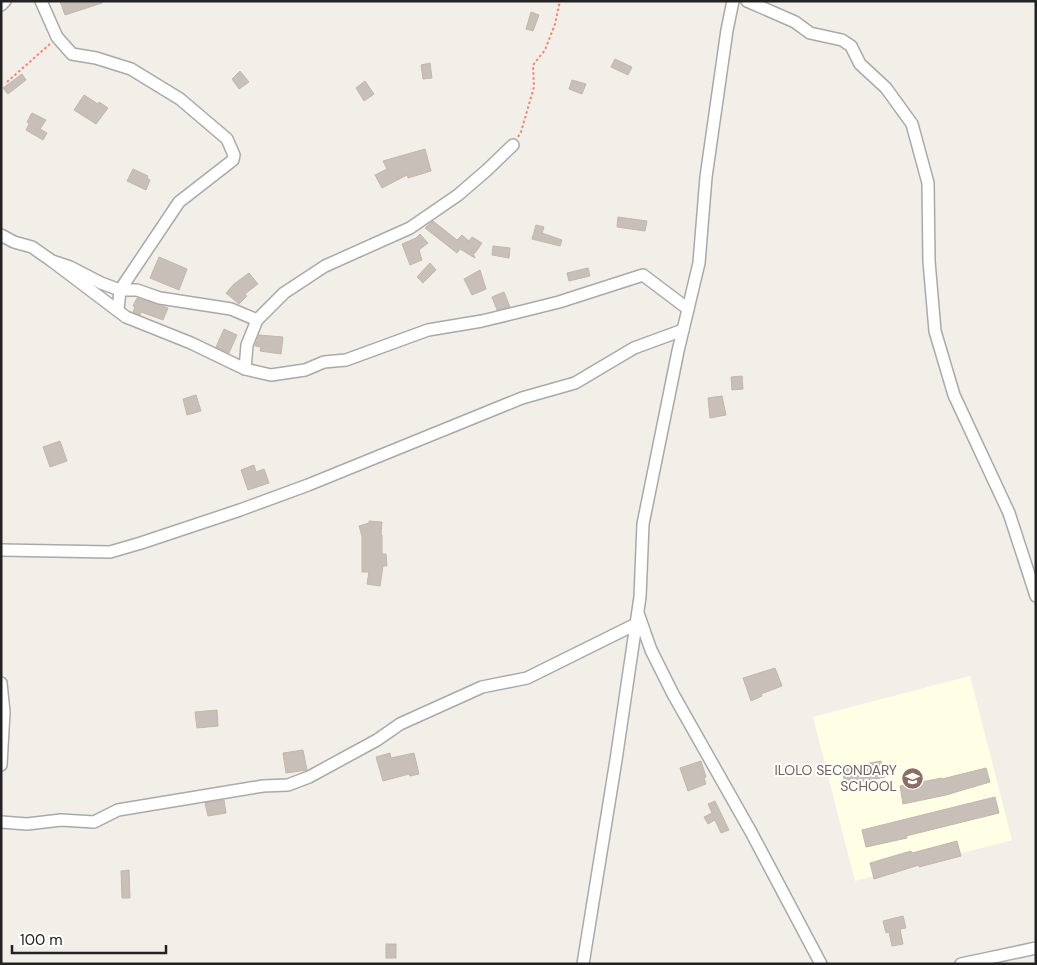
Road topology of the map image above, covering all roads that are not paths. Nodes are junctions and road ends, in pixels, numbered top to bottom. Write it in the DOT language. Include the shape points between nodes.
graph roads {
  1 [pos="5,1"];
  2 [pos="41,1"];
  3 [pos="733,1"];
  4 [pos="747,1"];
  5 [pos="1,4"];
  6 [pos="513,145"];
  7 [pos="1,235"];
  8 [pos="52,260"];
  9 [pos="120,290"];
  10 [pos="688,309"];
  11 [pos="118,310"];
  12 [pos="257,320"];
  13 [pos="683,330"];
  14 [pos="244,369"];
  15 [pos="1,550"];
  16 [pos="1036,596"];
  17 [pos="638,612"];
  18 [pos="636,624"];
  19 [pos="1,683"];
  20 [pos="1,765"];
  21 [pos="1,822"];
  22 [pos="1036,948"];
  23 [pos="583,964"];
  24 [pos="821,964"];
  25 [pos="961,964"];
  1 -- 5 [label="street"];
  2 -- 9 [label="street" via="57,37 72,54 131,69 180,99 228,139 234,155 233,160 179,202"];
  3 -- 10 [label="street" via="706,177 699,263"];
  4 -- 16 [label="street" via="795,22 810,33 842,40 851,46 860,64 886,88 912,124 928,183 929,261 935,331 954,396 1009,513"];
  6 -- 12 [label="street" via="458,195 410,228 324,266 284,293"];
  7 -- 8 [label="street" via="32,247"];
  8 -- 9 [label="street"];
  8 -- 11 [label="street"];
  9 -- 11 [label="street"];
  9 -- 12 [label="street" via="137,290 160,298 231,309"];
  10 -- 13 [label="street"];
  10 -- 14 [label="street" via="643,275 559,302 428,330 346,360 324,362 305,370 271,375"];
  11 -- 14 [label="street" via="126,317"];
  12 -- 14 [label="street" via="247,345"];
  13 -- 15 [label="street" via="634,348 575,383 522,398 308,485 141,543 110,552"];
  13 -- 17 [label="street" via="642,524"];
  17 -- 18 [label="street"];
  17 -- 24 [label="street" via="651,650 673,694"];
  18 -- 21 [label="street" via="527,678 482,687 400,724 309,778 288,785 263,786 118,810 94,822"];
  18 -- 23 [label="street"];
  19 -- 20 [label="street" via="4,712"];
  22 -- 25 [label="street"];
}
